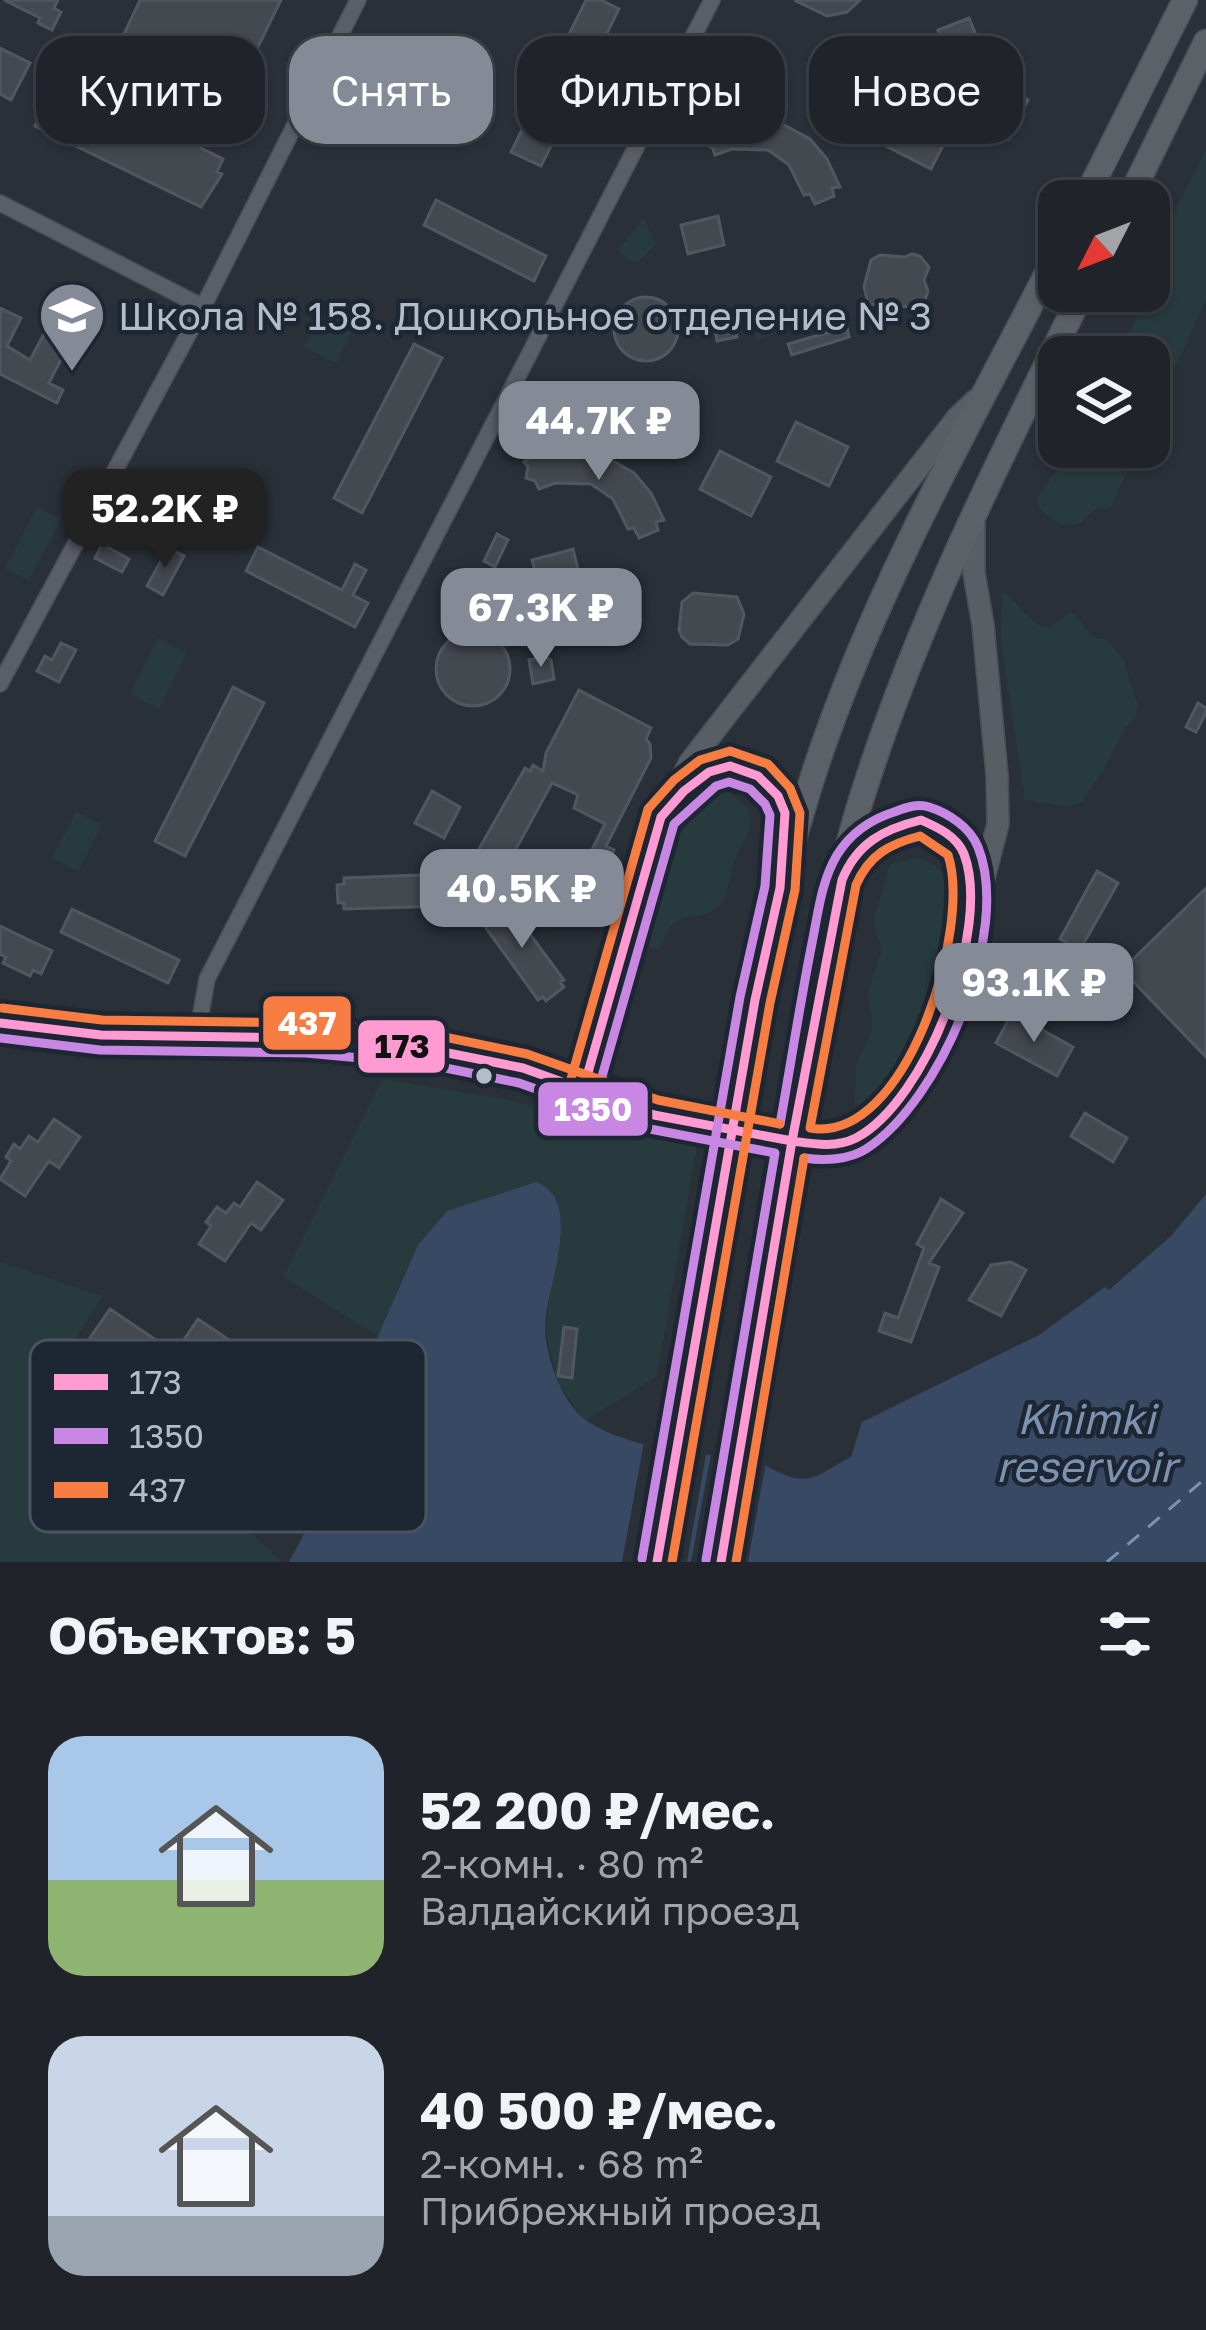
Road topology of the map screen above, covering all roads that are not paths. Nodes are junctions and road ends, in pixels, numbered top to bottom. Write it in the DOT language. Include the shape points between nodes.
graph roads {
  1 [pos="358,0"];
  2 [pos="712,0"];
  3 [pos="1185,0"];
  4 [pos="1206,43"];
  5 [pos="1095,180"];
  6 [pos="1138,180"];
  7 [pos="0,203"];
  8 [pos="1038,291"];
  9 [pos="203,307"];
  10 [pos="1073,312"];
  11 [pos="989,387"];
  12 [pos="975,511"];
  13 [pos="0,684"];
  14 [pos="662,817"];
  15 [pos="841,879"];
  16 [pos="780,888"];
  17 [pos="971,925"];
  18 [pos="0,1023"];
  19 [pos="197,1036"];
  20 [pos="583,1090"];
  21 [pos="657,1562"];
  22 [pos="721,1562"];
  1 -- 9 [label="street"];
  2 -- 19 [label="street" via="207,979"];
  3 -- 5 [label="main road"];
  4 -- 6 [label="main road"];
  7 -- 9 [label="street"];
  8 -- 11 [label="main road"];
  9 -- 13 [label="street"];
  10 -- 12 [label="main road"];
  11 -- 14 [label="street" via="711,733"];
  11 -- 16 [label="main road" via="892,576 836,710"];
  12 -- 15 [label="main road" via="893,704"];
  12 -- 17 [label="street" via="998,824"];
  14 -- 16 [label="street" via="710,772 730,766 758,776 785,813"];
  14 -- 20 [label="street"];
  15 -- 17 [label="street" via="866,841 921,820 964,854"];
  15 -- 22 [label="main road, bridge"];
  16 -- 21 [label="main road, bridge"];
  17 -- 20 [label="street" via="939,1029 868,1133 837,1147 698,1124"];
  18 -- 19 [label="street"];
  19 -- 20 [label="street" via="406,1045 491,1060"];
}
